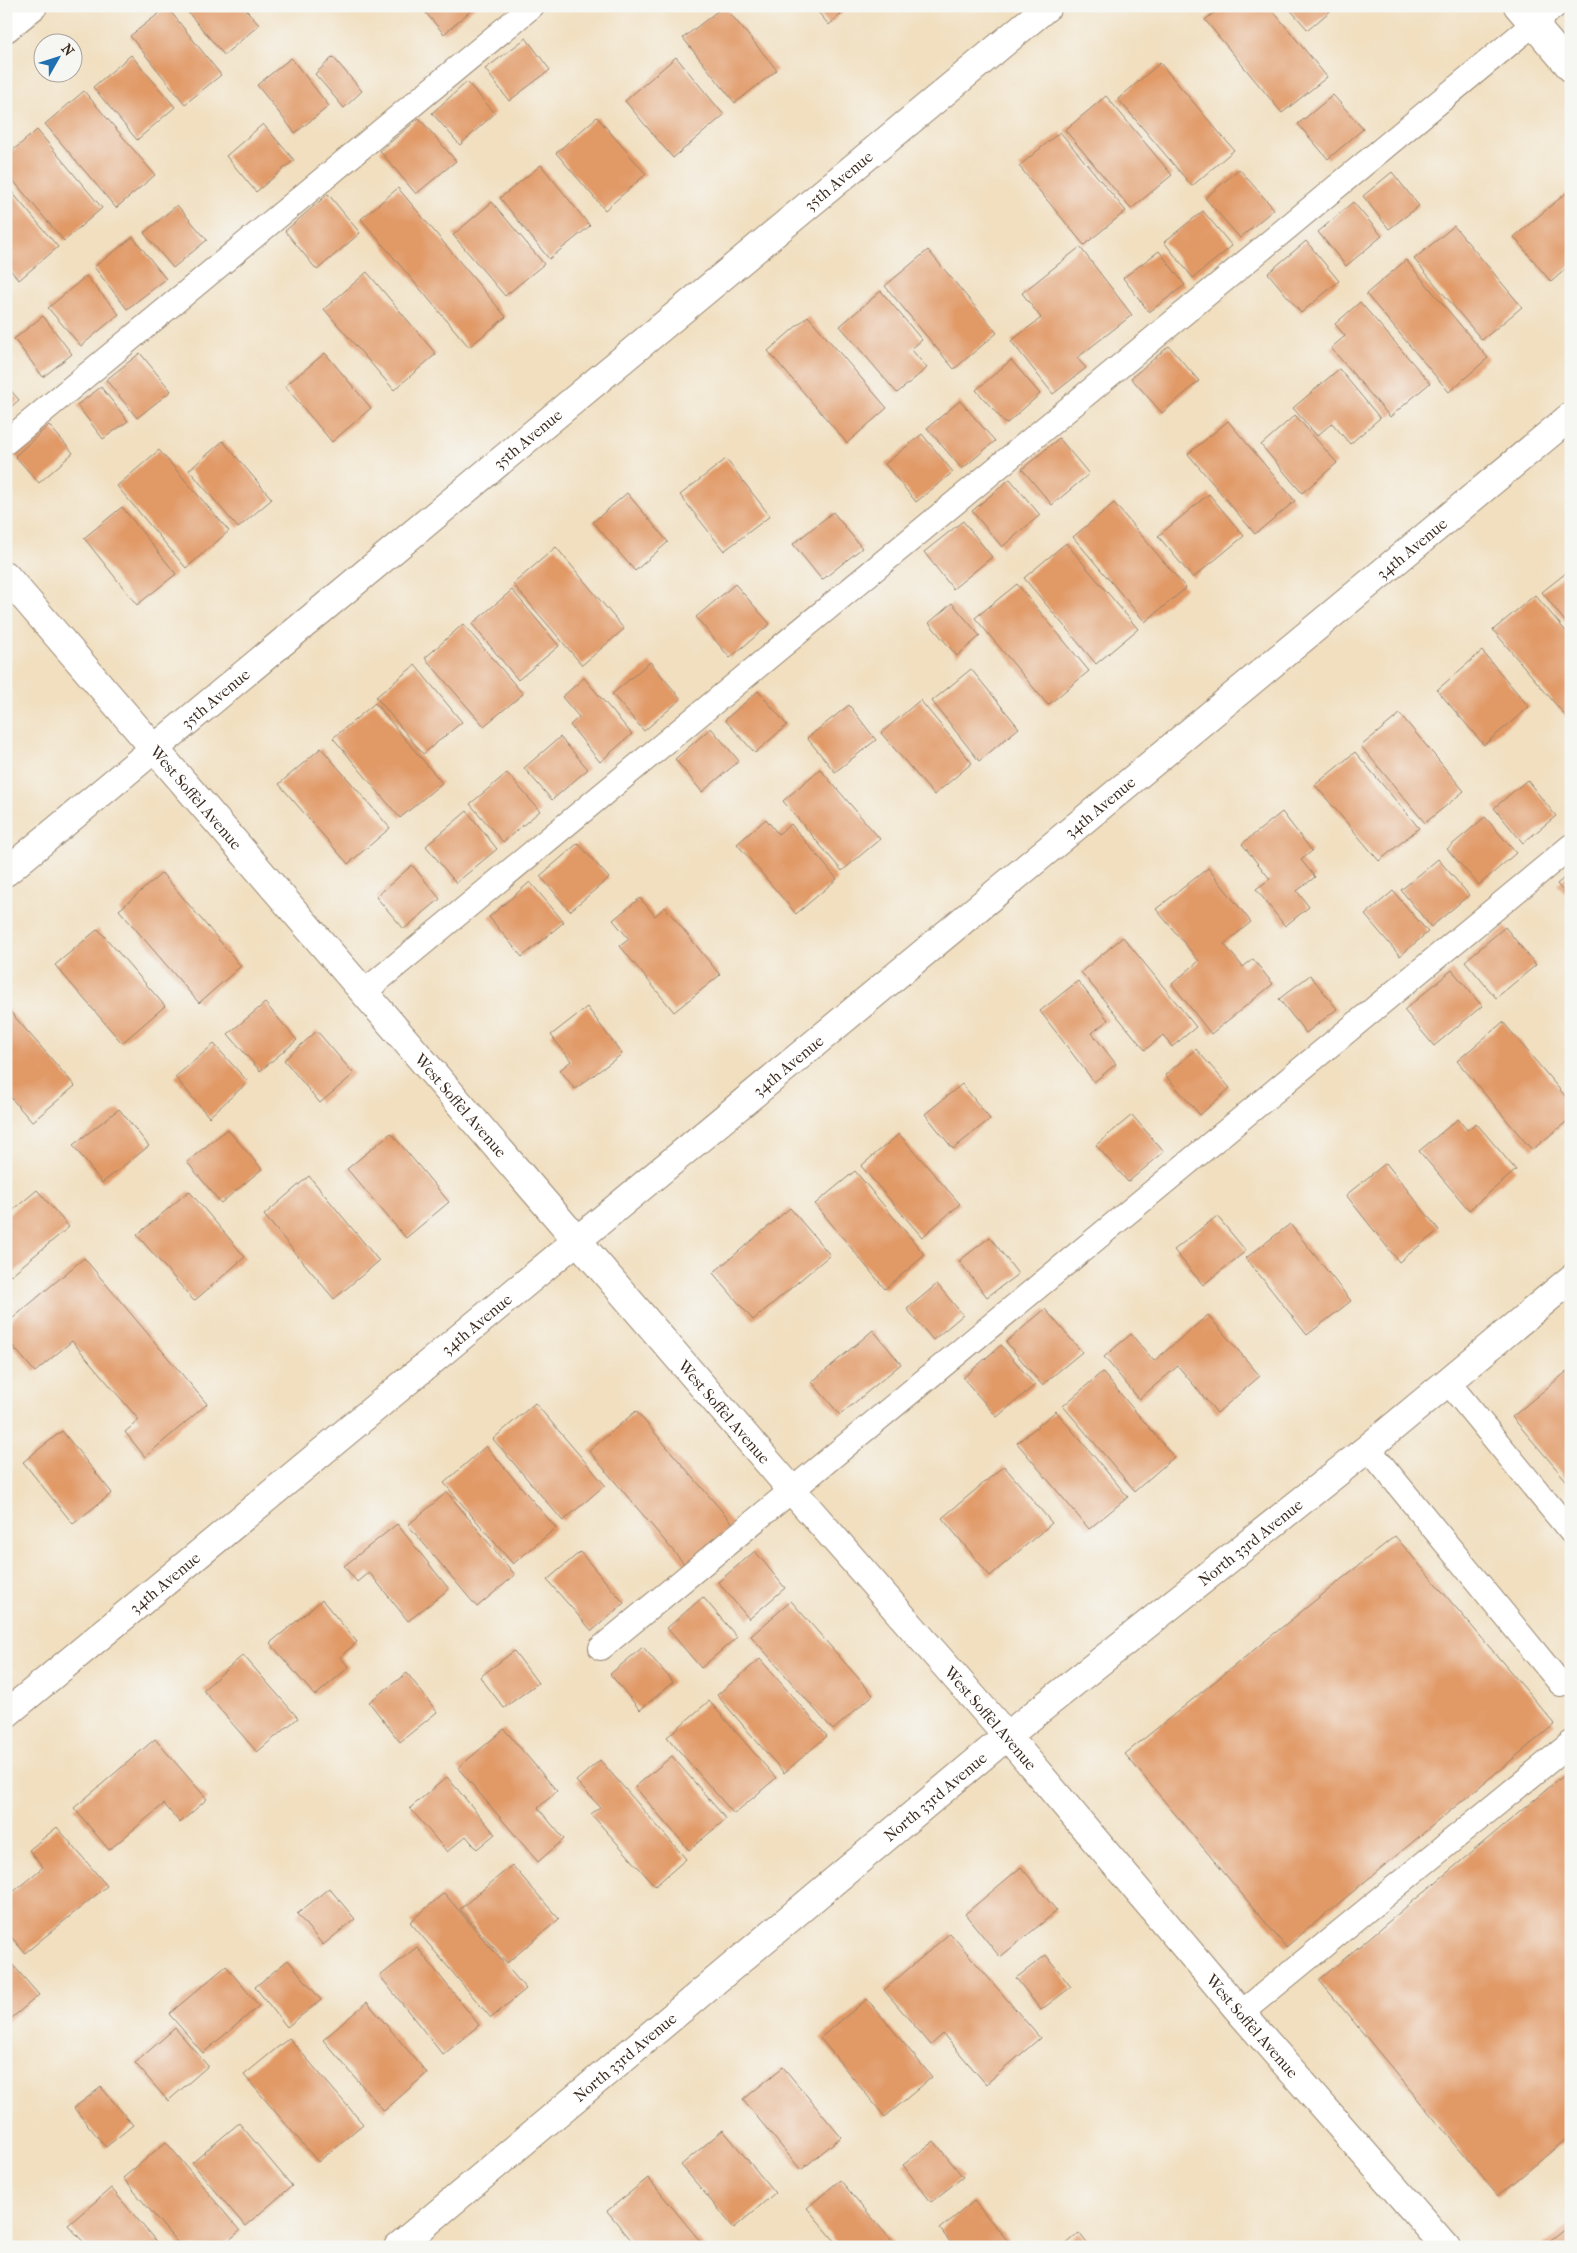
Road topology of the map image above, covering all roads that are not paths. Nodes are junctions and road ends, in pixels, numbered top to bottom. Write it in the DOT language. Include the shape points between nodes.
graph roads {
  1 [pos="33,6"];
  2 [pos="532,6"];
  3 [pos="1048,6"];
  4 [pos="1555,6"];
  5 [pos="1526,15"];
  6 [pos="6,28"];
  7 [pos="1571,68"];
  8 [pos="1571,416"];
  9 [pos="6,442"];
  10 [pos="6,576"];
  11 [pos="155,749"];
  12 [pos="1571,846"];
  13 [pos="6,872"];
  14 [pos="364,992"];
  15 [pos="578,1240"];
  16 [pos="1571,1279"];
  17 [pos="1447,1382"];
  18 [pos="1368,1448"];
  19 [pos="792,1489"];
  20 [pos="1571,1532"];
  21 [pos="601,1648"];
  22 [pos="1561,1684"];
  23 [pos="6,1714"];
  24 [pos="1007,1736"];
  25 [pos="1571,1743"];
  26 [pos="1241,2012"];
  27 [pos="1440,2244"];
  28 [pos="398,2247"];
  1 -- 6 [label="street"];
  2 -- 9 [label="lane"];
  3 -- 11 [label="street, 35th Avenue"];
  4 -- 5 [label="lane"];
  5 -- 7 [label="street"];
  5 -- 14 [label="lane"];
  8 -- 15 [label="street, 34th Avenue"];
  10 -- 11 [label="street, West Soffel Avenue"];
  11 -- 13 [label="street, 35th Avenue"];
  11 -- 14 [label="street, West Soffel Avenue"];
  12 -- 19 [label="lane"];
  14 -- 15 [label="street, West Soffel Avenue"];
  15 -- 19 [label="street, West Soffel Avenue"];
  15 -- 23 [label="street, 34th Avenue"];
  16 -- 17 [label="street, North 33rd Avenue"];
  17 -- 18 [label="street, North 33rd Avenue"];
  17 -- 20 [label="lane"];
  18 -- 22 [label="lane"];
  18 -- 24 [label="street, North 33rd Avenue"];
  19 -- 21 [label="lane"];
  19 -- 24 [label="street, West Soffel Avenue"];
  24 -- 26 [label="street, West Soffel Avenue"];
  24 -- 28 [label="street, North 33rd Avenue"];
  25 -- 26 [label="lane"];
  26 -- 27 [label="street, West Soffel Avenue"];
}
